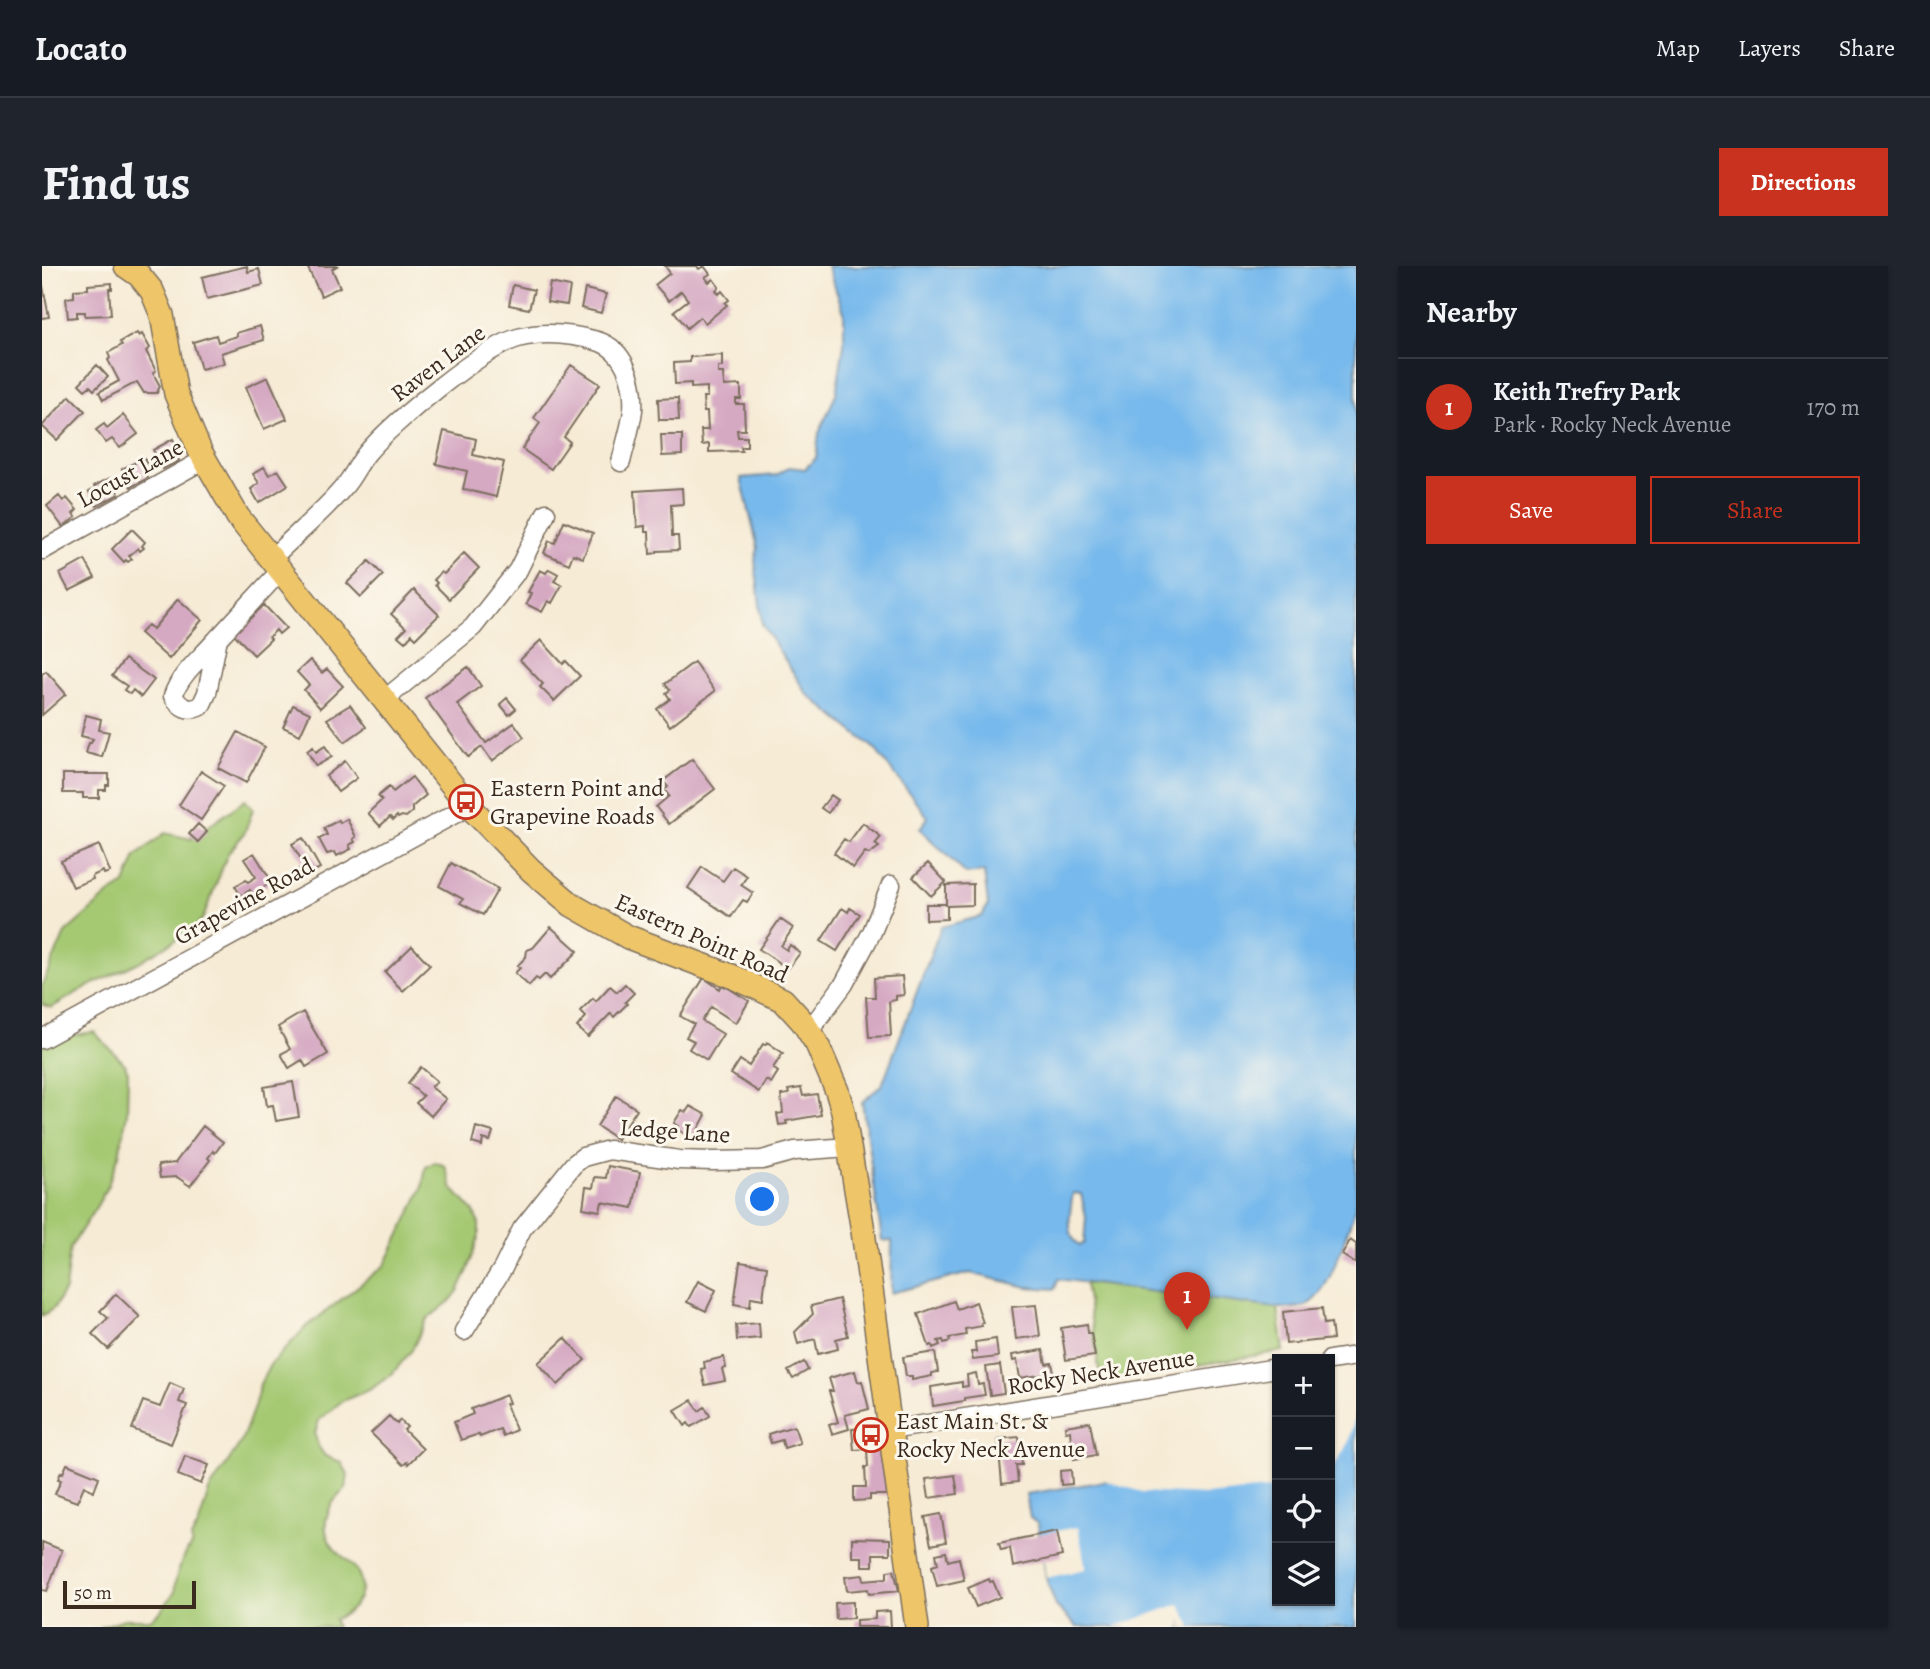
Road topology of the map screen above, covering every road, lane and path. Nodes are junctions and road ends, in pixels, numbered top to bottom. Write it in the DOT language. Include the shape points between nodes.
graph roads {
  1 [pos="134,268"];
  2 [pos="205,459"];
  3 [pos="621,462"];
  4 [pos="547,513"];
  5 [pos="43,550"];
  6 [pos="276,564"];
  7 [pos="218,638"];
  8 [pos="384,700"];
  9 [pos="469,806"];
  10 [pos="891,885"];
  11 [pos="809,1031"];
  12 [pos="42,1039"];
  13 [pos="849,1147"];
  14 [pos="464,1331"];
  15 [pos="1356,1356"];
  16 [pos="1335,1359"];
  17 [pos="1272,1369"];
  18 [pos="890,1430"];
  19 [pos="917,1627"];
  1 -- 2 [label="main road, Eastern Point Road" via="152,291 162,315 176,394"];
  2 -- 5 [label="street, Locust Lane"];
  2 -- 6 [label="main road, Eastern Point Road" via="238,517"];
  3 -- 6 [label="street, Raven Lane" via="633,410 630,375 620,357 604,343 576,335 519,338 495,347 410,413 368,453 344,488"];
  4 -- 8 [label="street" via="518,570 473,626"];
  6 -- 7 [label="street, Raven Lane"];
  6 -- 8 [label="main road, Eastern Point Road"];
  8 -- 9 [label="main road, Eastern Point Road"];
  9 -- 11 [label="main road, Eastern Point Road" via="572,905 628,937 783,1000"];
  9 -- 12 [label="street, Grapevine Road"];
  10 -- 11 [label="street" via="844,984"];
  11 -- 13 [label="main road, Eastern Point Road" via="837,1091"];
  13 -- 14 [label="street, Ledge Lane" via="795,1151 762,1160 679,1160 609,1150 583,1157 522,1229"];
  13 -- 18 [label="main road, Eastern Point Road"];
  15 -- 16 [label="street"];
  17 -- 18 [label="street, Rocky Neck Avenue"];
  18 -- 19 [label="main road, Eastern Point Road"];
}
